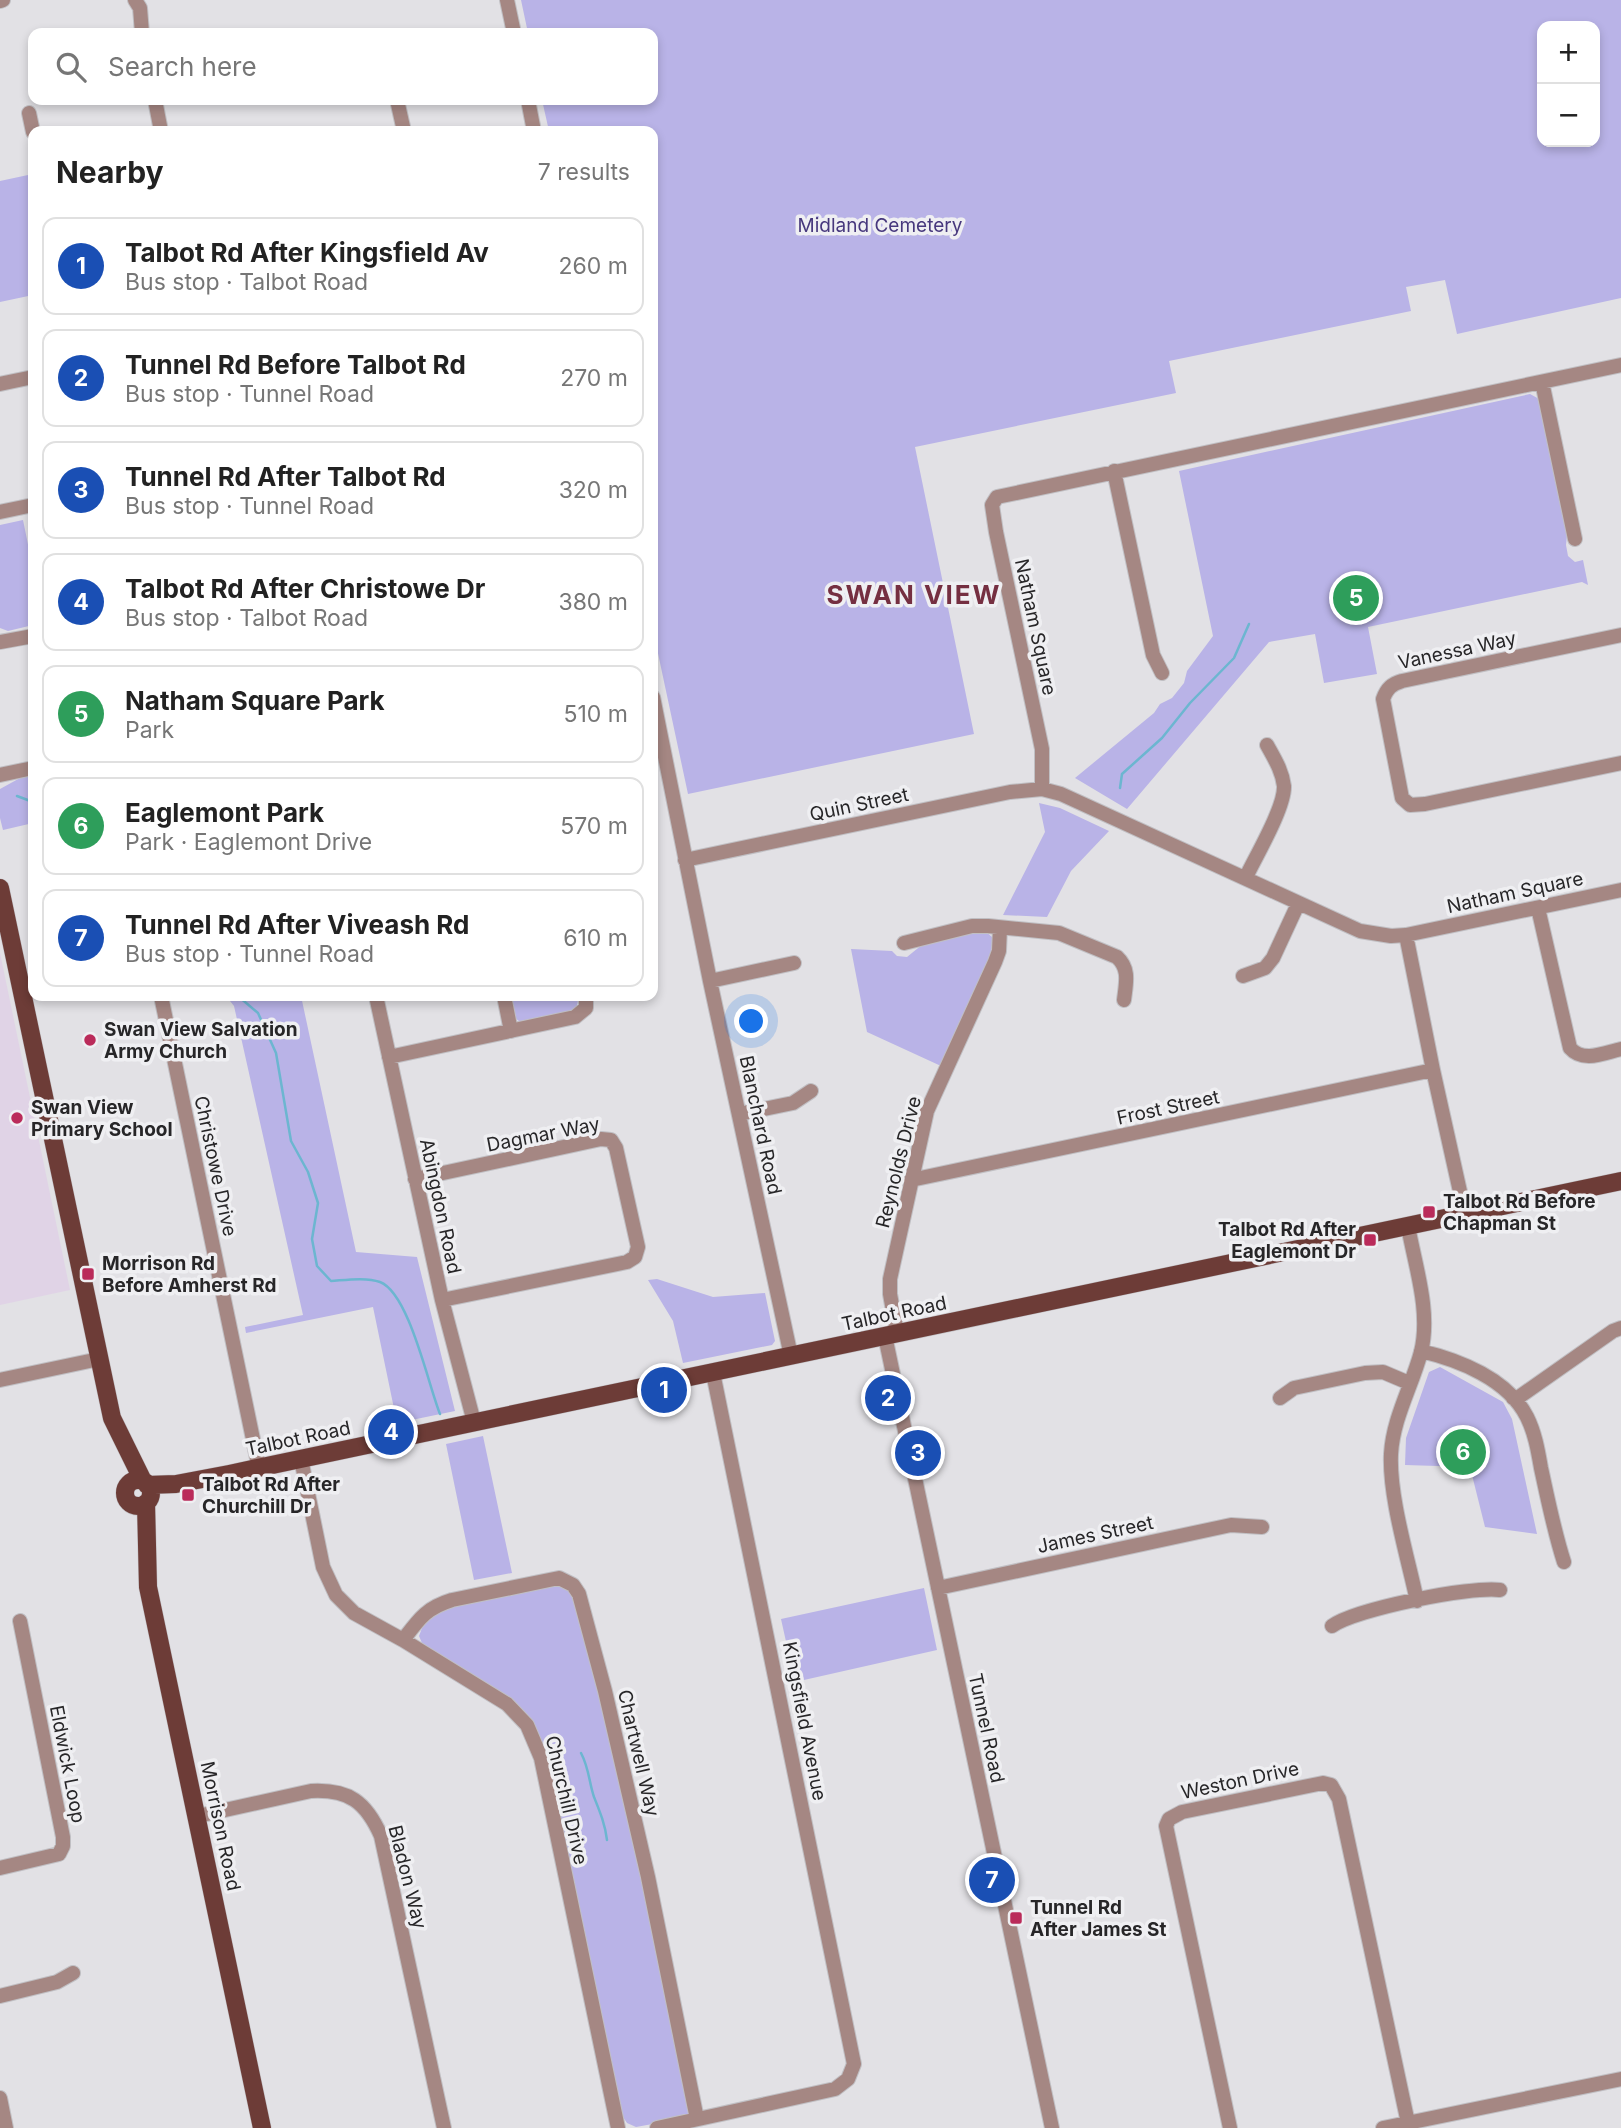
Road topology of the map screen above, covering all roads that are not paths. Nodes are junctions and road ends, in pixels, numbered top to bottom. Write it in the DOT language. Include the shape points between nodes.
graph roads {
  1 [pos="506,0"];
  2 [pos="139,3"];
  3 [pos="142,28"];
  4 [pos="513,28"];
  5 [pos="158,105"];
  6 [pos="398,105"];
  7 [pos="529,105"];
  8 [pos="29,113"];
  9 [pos="32,126"];
  10 [pos="160,126"];
  11 [pos="403,126"];
  12 [pos="533,126"];
  13 [pos="1621,365"];
  14 [pos="28,378"];
  15 [pos="1542,382"];
  16 [pos="0,384"];
  17 [pos="1114,471"];
  18 [pos="28,506"];
  19 [pos="0,512"];
  20 [pos="1574,539"];
  21 [pos="1621,635"];
  22 [pos="28,637"];
  23 [pos="0,642"];
  24 [pos="1161,673"];
  25 [pos="658,722"];
  26 [pos="1267,745"];
  27 [pos="1621,763"];
  28 [pos="28,769"];
  29 [pos="0,775"];
  30 [pos="1042,789"];
  31 [pos="685,860"];
  32 [pos="1246,877"];
  33 [pos="0,888"];
  34 [pos="1621,890"];
  35 [pos="1298,904"];
  36 [pos="1538,908"];
  37 [pos="1000,928"];
  38 [pos="1406,935"];
  39 [pos="904,943"];
  40 [pos="794,963"];
  41 [pos="1243,976"];
  42 [pos="710,981"];
  43 [pos="1124,1000"];
  44 [pos="162,1001"];
  45 [pos="377,1001"];
  46 [pos="505,1001"];
  47 [pos="586,1001"];
  48 [pos="511,1031"];
  49 [pos="1621,1049"];
  50 [pos="389,1057"];
  51 [pos="1433,1070"];
  52 [pos="811,1091"];
  53 [pos="739,1114"];
  54 [pos="415,1179"];
  55 [pos="911,1180"];
  56 [pos="1621,1181"];
  57 [pos="1465,1214"];
  58 [pos="1408,1226"];
  59 [pos="442,1300"];
  60 [pos="1621,1328"];
  61 [pos="891,1335"];
  62 [pos="1421,1351"];
  63 [pos="790,1356"];
  64 [pos="99,1359"];
  65 [pos="713,1373"];
  66 [pos="0,1380"];
  67 [pos="1409,1383"];
  68 [pos="1279,1398"];
  69 [pos="1513,1398"];
  70 [pos="474,1422"];
  71 [pos="301,1459"];
  72 [pos="259,1468"];
  73 [pos="140,1493"];
  74 [pos="1262,1527"];
  75 [pos="1564,1562"];
  76 [pos="937,1588"];
  77 [pos="1500,1590"];
  78 [pos="1417,1601"];
  79 [pos="20,1621"];
  80 [pos="1332,1626"];
  81 [pos="403,1640"];
  82 [pos="198,1815"];
  83 [pos="0,1868"];
  84 [pos="73,1973"];
  85 [pos="0,1996"];
  86 [pos="1621,2079"];
  87 [pos="0,2098"];
  88 [pos="697,2119"];
  89 [pos="1408,2123"];
  90 [pos="1438,2123"];
  91 [pos="6,2128"];
  92 [pos="262,2128"];
  93 [pos="444,2128"];
  94 [pos="618,2128"];
  95 [pos="657,2128"];
  96 [pos="1052,2128"];
  97 [pos="1230,2128"];
  98 [pos="1383,2128"];
  1 -- 4 [label="street"];
  2 -- 3 [label="street"];
  5 -- 10 [label="street"];
  6 -- 11 [label="street"];
  7 -- 12 [label="street"];
  8 -- 9 [label="street"];
  13 -- 15 [label="street, Natham Square"];
  14 -- 16 [label="street"];
  15 -- 17 [label="street, Natham Square"];
  15 -- 20 [label="street"];
  17 -- 24 [label="street" via="1153,655"];
  17 -- 30 [label="street, Natham Square" via="1002,495 992,505 1042,749"];
  18 -- 19 [label="street"];
  21 -- 27 [label="street, Vanessa Way" via="1402,681 1393,684 1383,699 1402,798 1410,805"];
  22 -- 23 [label="street"];
  25 -- 31 [label="street, Blanchard Road"];
  26 -- 32 [label="street" via="1280,768 1284,793"];
  28 -- 29 [label="street"];
  30 -- 31 [label="street, Quin Street"];
  30 -- 32 [label="street, Natham Square"];
  31 -- 42 [label="street, Blanchard Road"];
  32 -- 35 [label="street, Natham Square"];
  33 -- 64 [label="main road, Morrison Road"];
  34 -- 36 [label="street, Natham Square"];
  35 -- 38 [label="street, Natham Square" via="1360,931"];
  35 -- 41 [label="street" via="1273,958 1265,968"];
  36 -- 38 [label="street, Natham Square"];
  36 -- 49 [label="street" via="1570,1048 1582,1056"];
  37 -- 39 [label="street" via="972,926"];
  37 -- 43 [label="street" via="1059,933 1117,957 1126,970"];
  37 -- 55 [label="street, Reynolds Drive" via="995,962 927,1111"];
  38 -- 51 [label="street"];
  40 -- 42 [label="street"];
  42 -- 53 [label="street, Blanchard Road"];
  44 -- 72 [label="street, Christowe Drive"];
  45 -- 50 [label="street, Abingdon Road"];
  46 -- 48 [label="street"];
  47 -- 48 [label="street" via="586,1008 575,1017"];
  48 -- 50 [label="street"];
  50 -- 54 [label="street, Abingdon Road"];
  51 -- 55 [label="street, Frost Street"];
  51 -- 57 [label="street"];
  52 -- 53 [label="street" via="793,1103"];
  53 -- 63 [label="street, Blanchard Road"];
  54 -- 59 [label="street, Abingdon Road"];
  54 -- 59 [label="street, Dagmar Way" via="601,1139 611,1140 617,1148 638,1247 635,1257"];
  55 -- 61 [label="street, Reynolds Drive" via="890,1279"];
  56 -- 57 [label="main road, Talbot Road"];
  57 -- 58 [label="main road, Talbot Road"];
  58 -- 61 [label="main road, Talbot Road"];
  58 -- 62 [label="street" via="1423,1308"];
  59 -- 70 [label="street, Abingdon Road"];
  60 -- 69 [label="street"];
  61 -- 63 [label="main road, Talbot Road"];
  61 -- 76 [label="street, Tunnel Road"];
  62 -- 67 [label="street"];
  62 -- 69 [label="street" via="1481,1371"];
  63 -- 65 [label="main road, Talbot Road"];
  64 -- 66 [label="street"];
  64 -- 73 [label="main road, Morrison Road" via="112,1418"];
  65 -- 70 [label="main road, Talbot Road"];
  65 -- 88 [label="street, Kingsfield Avenue" via="854,2064 850,2077 835,2089"];
  67 -- 68 [label="street" via="1383,1372 1365,1373 1294,1388"];
  67 -- 78 [label="street" via="1393,1437 1391,1470"];
  69 -- 75 [label="street" via="1527,1415 1535,1439"];
  70 -- 71 [label="main road, Talbot Road"];
  71 -- 72 [label="main road, Talbot Road"];
  71 -- 81 [label="street, Churchill Drive" via="331,1588 354,1613"];
  72 -- 73 [label="main road, Talbot Road"];
  73 -- 82 [label="main road, Morrison Road" via="148,1587"];
  74 -- 76 [label="street, James Street" via="1231,1525"];
  76 -- 96 [label="street, Tunnel Road"];
  77 -- 78 [label="street" via="1479,1588"];
  78 -- 80 [label="street" via="1351,1616"];
  79 -- 83 [label="street, Eldwick Loop" via="63,1846 60,1854"];
  81 -- 88 [label="street, Chartwell Way" via="420,1617 435,1605 452,1600 559,1578 579,1594 645,1864"];
  81 -- 94 [label="street, Churchill Drive" via="507,1704 533,1735"];
  82 -- 92 [label="main road, Morrison Road"];
  82 -- 93 [label="street, Bladon Way" via="324,1790 353,1798 369,1812 381,1836"];
  84 -- 85 [label="street" via="57,1982"];
  86 -- 90 [label="street"];
  87 -- 91 [label="street"];
  88 -- 95 [label="street"];
  89 -- 90 [label="street"];
  89 -- 97 [label="street, Weston Drive" via="1339,1799 1331,1785 1323,1783 1182,1812 1166,1826"];
  89 -- 98 [label="street"];
}
